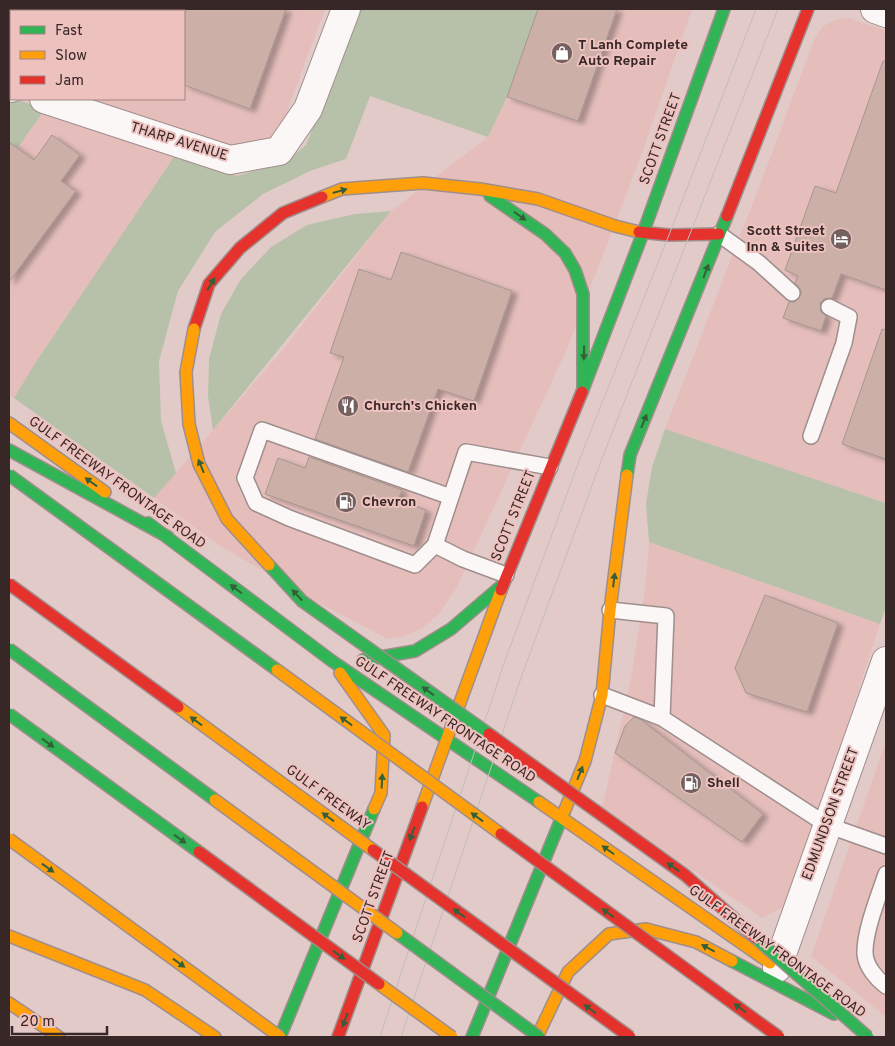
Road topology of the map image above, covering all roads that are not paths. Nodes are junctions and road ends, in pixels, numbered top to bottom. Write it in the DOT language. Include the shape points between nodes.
graph roads {
  1 [pos="346,9"];
  2 [pos="724,9"];
  3 [pos="808,9"];
  4 [pos="875,9"];
  5 [pos="886,12"];
  6 [pos="47,100"];
  7 [pos="480,189"];
  8 [pos="643,233"];
  9 [pos="719,234"];
  10 [pos="792,293"];
  11 [pos="829,307"];
  12 [pos="583,390"];
  13 [pos="9,423"];
  14 [pos="811,436"];
  15 [pos="9,450"];
  16 [pos="550,467"];
  17 [pos="9,475"];
  18 [pos="451,497"];
  19 [pos="168,537"];
  20 [pos="435,545"];
  21 [pos="504,580"];
  22 [pos="9,584"];
  23 [pos="610,610"];
  24 [pos="9,649"];
  25 [pos="886,661"];
  26 [pos="332,662"];
  27 [pos="602,695"];
  28 [pos="9,714"];
  29 [pos="662,718"];
  30 [pos="447,739"];
  31 [pos="562,819"];
  32 [pos="827,825"];
  33 [pos="9,839"];
  34 [pos="886,846"];
  35 [pos="886,874"];
  36 [pos="9,936"];
  37 [pos="777,968"];
  38 [pos="886,986"];
  39 [pos="9,1002"];
  40 [pos="845,1019"];
  41 [pos="59,1037"];
  42 [pos="214,1037"];
  43 [pos="280,1037"];
  44 [pos="338,1037"];
  45 [pos="452,1037"];
  46 [pos="472,1037"];
  47 [pos="538,1037"];
  48 [pos="630,1037"];
  49 [pos="779,1037"];
  50 [pos="868,1037"];
  1 -- 6 [label="street, THARP AVENUE" via="308,109 279,151 230,160"];
  2 -- 8 [label="main road, SCOTT STREET"];
  3 -- 9 [label="main road"];
  4 -- 5 [label="street"];
  7 -- 8 [label="main road" via="538,199"];
  7 -- 12 [label="main road, one-way" via="563,250 580,280 583,294"];
  50 -- 7 [label="main road, one-way, bridge" via="685,876 302,601 227,519 199,464 189,424 186,372 194,329 209,284 240,248 284,213 342,189 423,183"];
  8 -- 9 [label="main road"];
  8 -- 12 [label="main road, SCOTT STREET"];
  9 -- 10 [label="lane" via="759,263"];
  23 -- 9 [label="main road, one-way" via="630,455"];
  11 -- 14 [label="lane" via="849,317 844,343"];
  12 -- 16 [label="main road, SCOTT STREET"];
  19 -- 13 [label="main road, GULF FREEWAY FRONTAGE ROAD, one-way"];
  15 -- 19 [label="main road"];
  16 -- 18 [label="lane" via="466,452"];
  16 -- 21 [label="main road, SCOTT STREET"];
  49 -- 17 [label="main road, one-way, bridge"];
  18 -- 20 [label="lane"];
  18 -- 20 [label="lane" via="262,430 246,478 256,502 289,518 415,565"];
  26 -- 19 [label="main road, GULF FREEWAY FRONTAGE ROAD, one-way"];
  20 -- 21 [label="lane"];
  21 -- 26 [label="main road" via="451,630 415,651"];
  21 -- 30 [label="main road, SCOTT STREET"];
  48 -- 22 [label="main road, GULF FREEWAY, one-way, bridge"];
  23 -- 27 [label="main road"];
  23 -- 29 [label="lane" via="666,616"];
  24 -- 47 [label="main road, bridge"];
  25 -- 32 [label="street, EDMUNDSON STREET"];
  26 -- 30 [label="main road, GULF FREEWAY FRONTAGE ROAD"];
  43 -- 26 [label="main road, one-way" via="381,793 384,735"];
  27 -- 29 [label="lane"];
  31 -- 27 [label="main road, one-way" via="585,761"];
  28 -- 45 [label="main road, one-way, bridge"];
  29 -- 32 [label="lane"];
  30 -- 31 [label="main road, GULF FREEWAY FRONTAGE ROAD"];
  30 -- 44 [label="main road, SCOTT STREET, one-way"];
  37 -- 31 [label="main road, GULF FREEWAY FRONTAGE ROAD, one-way"];
  31 -- 46 [label="main road"];
  32 -- 34 [label="lane"];
  32 -- 37 [label="street, EDMUNDSON STREET"];
  33 -- 43 [label="main road, one-way, bridge"];
  35 -- 38 [label="lane" via="869,924 865,955 875,978"];
  36 -- 42 [label="main road" via="145,990"];
  37 -- 40 [label="main road, GULF FREEWAY FRONTAGE ROAD"];
  39 -- 41 [label="main road"];
  40 -- 47 [label="main road, one-way" via="696,942 646,929 609,934 568,972"];
  40 -- 50 [label="main road, GULF FREEWAY FRONTAGE ROAD"];
}
